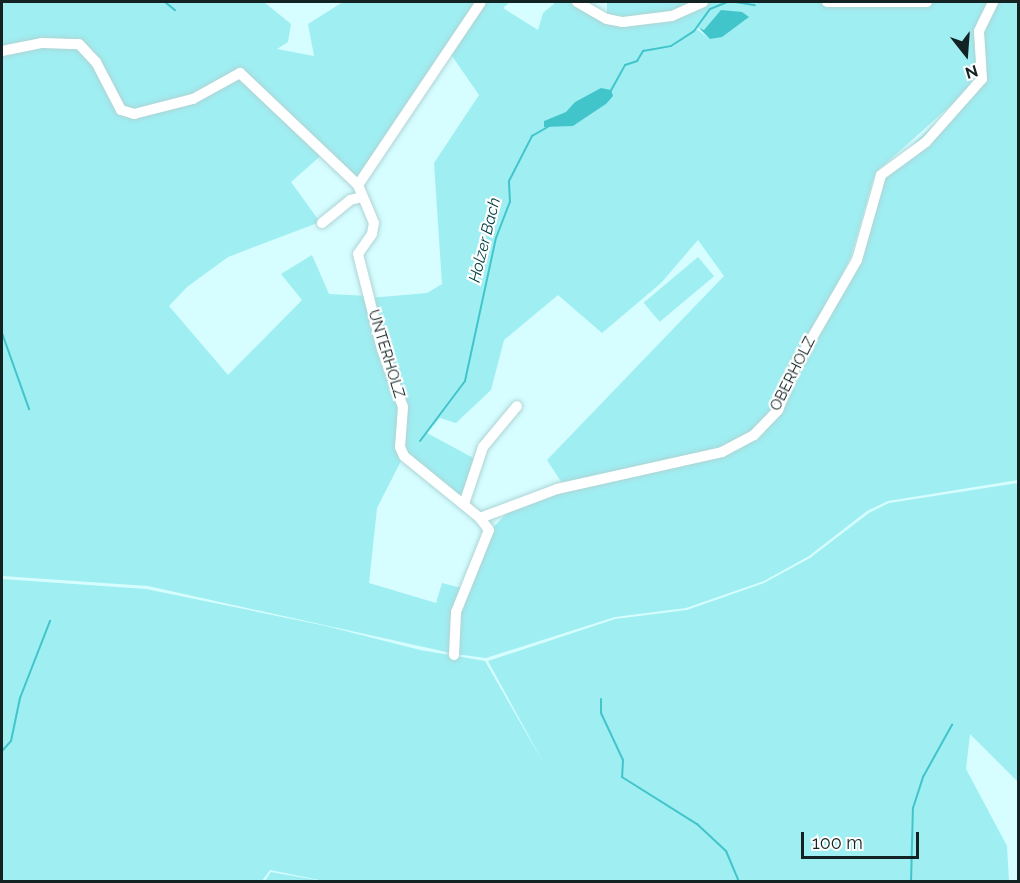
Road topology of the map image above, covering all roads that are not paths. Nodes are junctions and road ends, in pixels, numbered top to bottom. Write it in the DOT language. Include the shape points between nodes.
graph roads {
  1 [pos="480,2"];
  2 [pos="577,2"];
  3 [pos="703,2"];
  4 [pos="827,2"];
  5 [pos="927,2"];
  6 [pos="993,2"];
  7 [pos="2,51"];
  8 [pos="358,185"];
  9 [pos="362,197"];
  10 [pos="322,223"];
  11 [pos="517,406"];
  12 [pos="464,504"];
  13 [pos="480,518"];
  14 [pos="454,655"];
  1 -- 8 [label="street"];
  2 -- 3 [label="street" via="607,19 623,22 672,16"];
  4 -- 5 [label="street"];
  6 -- 13 [label="street, OBERHOLZ" via="979,31 982,79 926,141 881,175 857,260 794,369 778,410 754,435 722,452 558,489"];
  7 -- 8 [label="street" via="42,43 80,44 96,62 121,110 134,114 193,99 240,73"];
  8 -- 9 [label="street, UNTERHOLZ"];
  9 -- 10 [label="street" via="350,200"];
  9 -- 12 [label="street, UNTERHOLZ" via="374,223 372,234 358,254 382,349 403,407 400,447 404,456"];
  11 -- 12 [label="street" via="483,447"];
  12 -- 13 [label="street, UNTERHOLZ"];
  13 -- 14 [label="street" via="489,530 453,621"];
}
